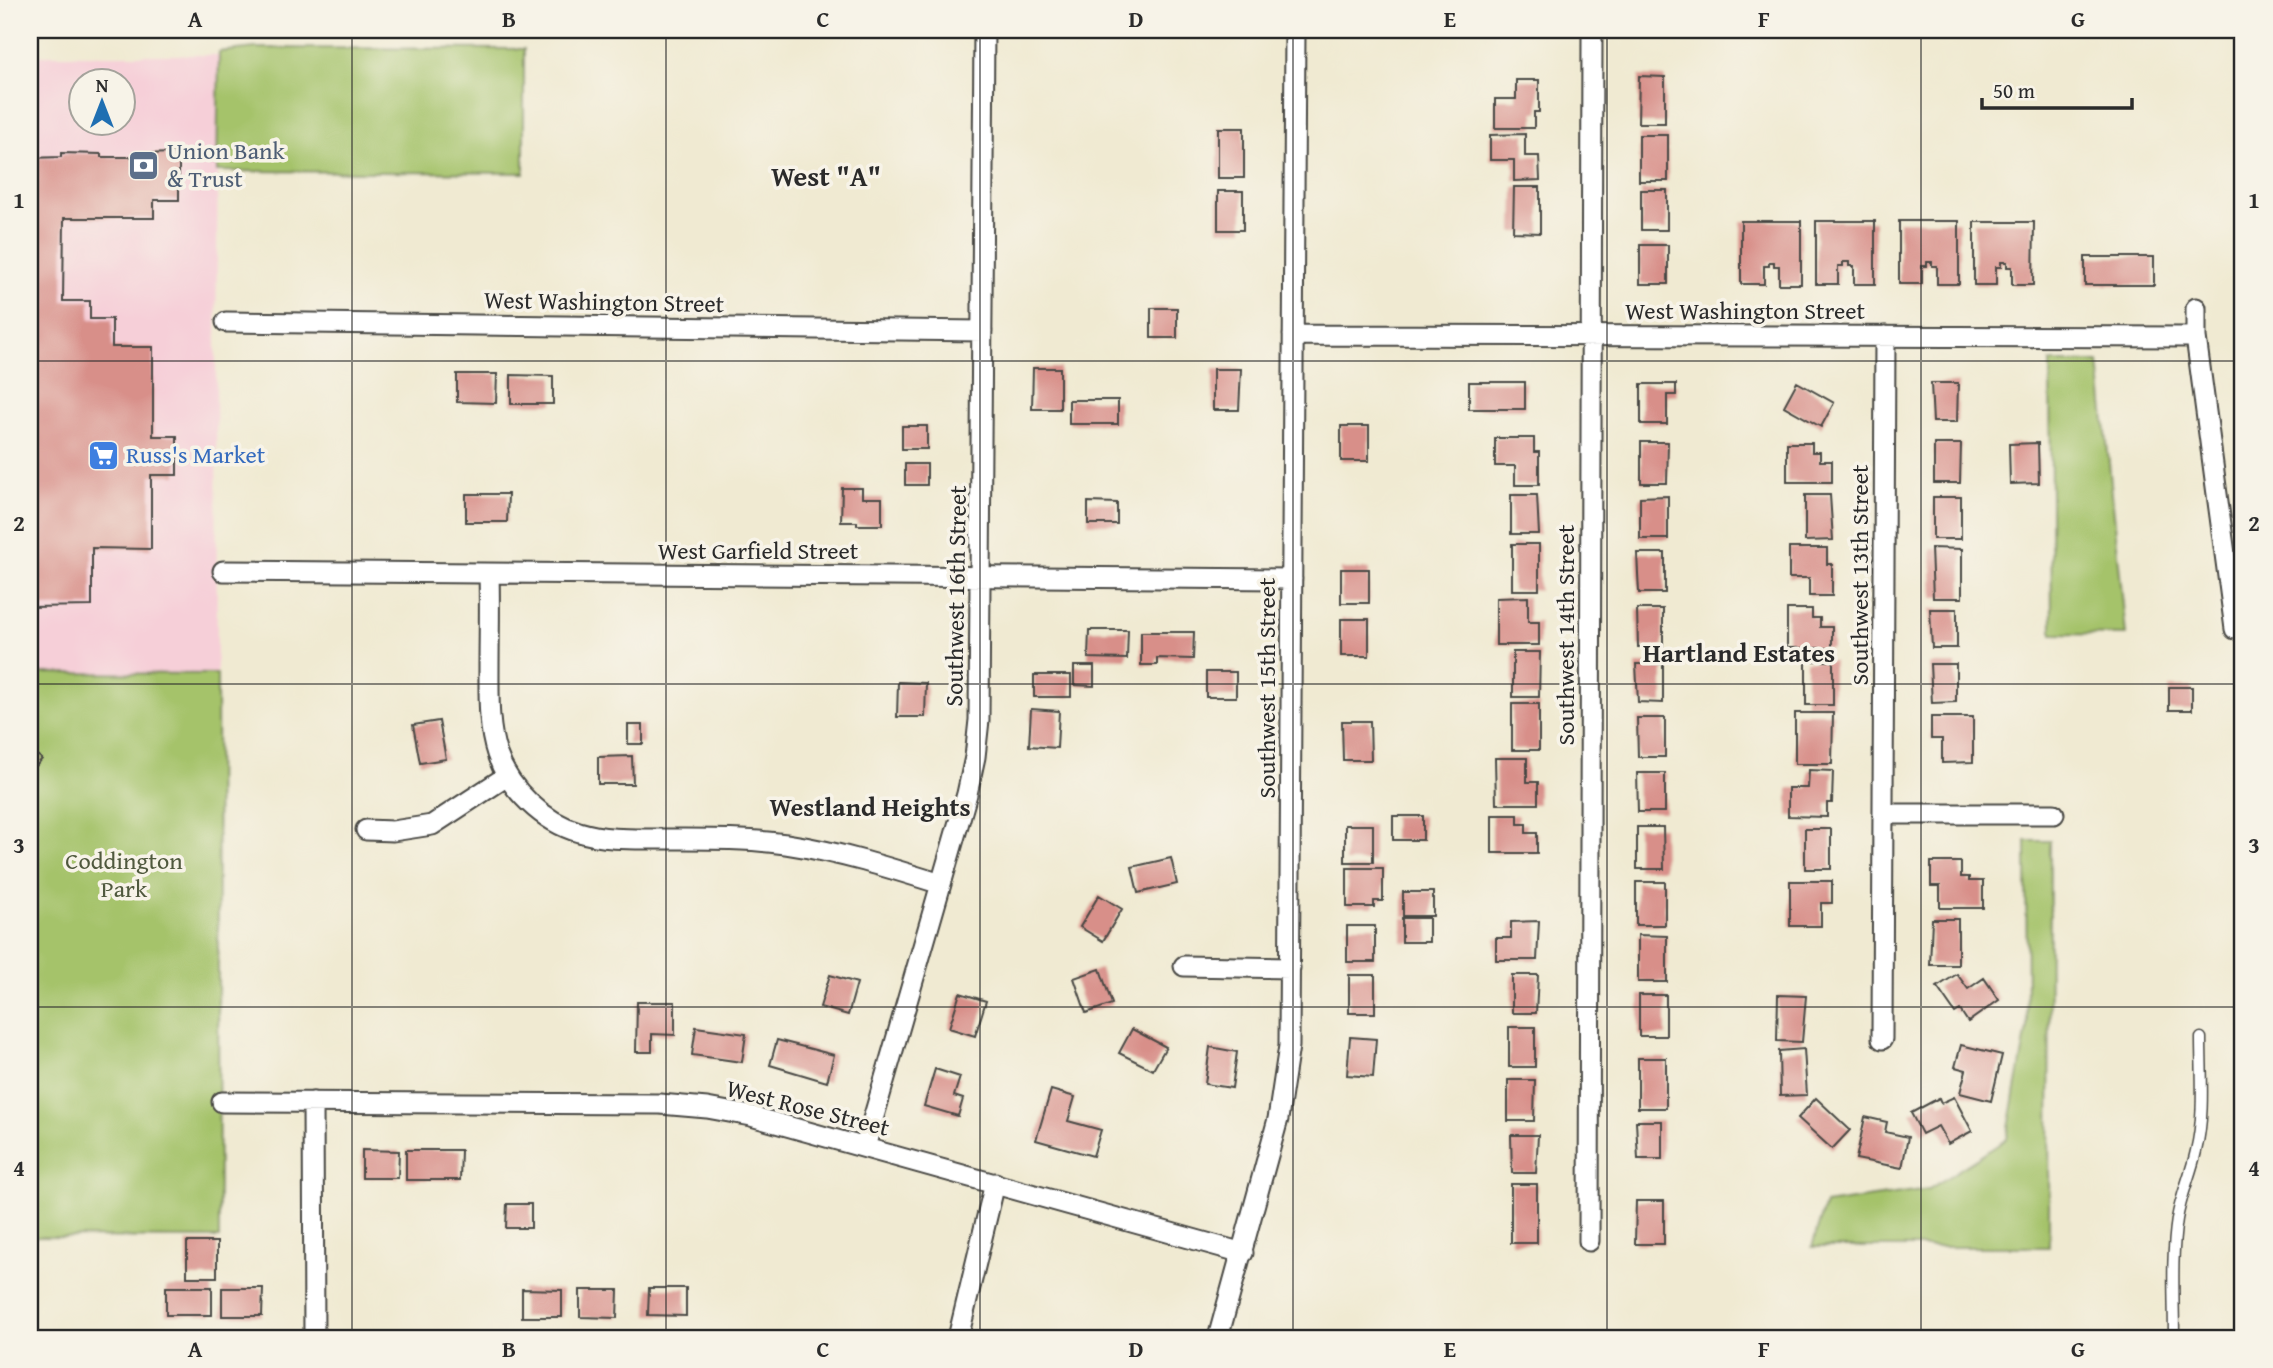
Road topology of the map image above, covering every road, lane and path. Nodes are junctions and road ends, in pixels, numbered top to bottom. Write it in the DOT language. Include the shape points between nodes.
graph roads {
  1 [pos="984,30"];
  2 [pos="1295,30"];
  3 [pos="1592,30"];
  4 [pos="2196,309"];
  5 [pos="226,322"];
  6 [pos="982,331"];
  7 [pos="1293,335"];
  8 [pos="1591,335"];
  9 [pos="1885,336"];
  10 [pos="2196,337"];
  11 [pos="223,571"];
  12 [pos="489,574"];
  13 [pos="982,577"];
  14 [pos="1292,579"];
  15 [pos="2235,629"];
  16 [pos="507,776"];
  17 [pos="1884,814"];
  18 [pos="2054,814"];
  19 [pos="366,830"];
  20 [pos="941,884"];
  21 [pos="1184,966"];
  22 [pos="1290,968"];
  23 [pos="2201,1038"];
  24 [pos="1882,1039"];
  25 [pos="222,1102"];
  26 [pos="313,1102"];
  27 [pos="865,1147"];
  28 [pos="995,1184"];
  29 [pos="1589,1241"];
  30 [pos="1242,1253"];
  31 [pos="314,1338"];
  32 [pos="958,1338"];
  33 [pos="1218,1338"];
  34 [pos="2174,1338"];
  1 -- 6 [label="street, Southwest 16th Street"];
  2 -- 7 [label="street, Southwest 15th Street"];
  3 -- 8 [label="street, Southwest 14th Street"];
  4 -- 10 [label="street"];
  5 -- 6 [label="street, West Washington Street"];
  6 -- 13 [label="street, Southwest 16th Street"];
  7 -- 8 [label="street, West Washington Street"];
  7 -- 14 [label="street, Southwest 15th Street"];
  8 -- 9 [label="street, West Washington Street"];
  8 -- 29 [label="street, Southwest 14th Street"];
  9 -- 10 [label="street, West Washington Street"];
  9 -- 17 [label="street, Southwest 13th Street"];
  10 -- 15 [label="street"];
  11 -- 12 [label="street, West Garfield Street"];
  12 -- 13 [label="street, West Garfield Street"];
  12 -- 16 [label="street" via="491,728"];
  13 -- 14 [label="street, West Garfield Street"];
  13 -- 20 [label="street, Southwest 16th Street" via="975,757"];
  14 -- 22 [label="street, Southwest 15th Street"];
  16 -- 19 [label="street" via="432,825"];
  16 -- 20 [label="street" via="529,802 578,832 613,838 786,844"];
  17 -- 18 [label="street"];
  17 -- 24 [label="street, Southwest 13th Street"];
  20 -- 27 [label="street, Southwest 16th Street"];
  21 -- 22 [label="street"];
  22 -- 30 [label="street, Southwest 15th Street" via="1283,1095"];
  23 -- 34 [label="lane" via="2197,1151 2182,1194 2174,1252"];
  25 -- 26 [label="street, West Rose Street"];
  26 -- 27 [label="street, West Rose Street" via="660,1104 751,1115"];
  26 -- 31 [label="street"];
  27 -- 28 [label="street, West Rose Street"];
  28 -- 30 [label="street, West Rose Street"];
  28 -- 32 [label="street"];
  30 -- 33 [label="street, Southwest 15th Street"];
}
